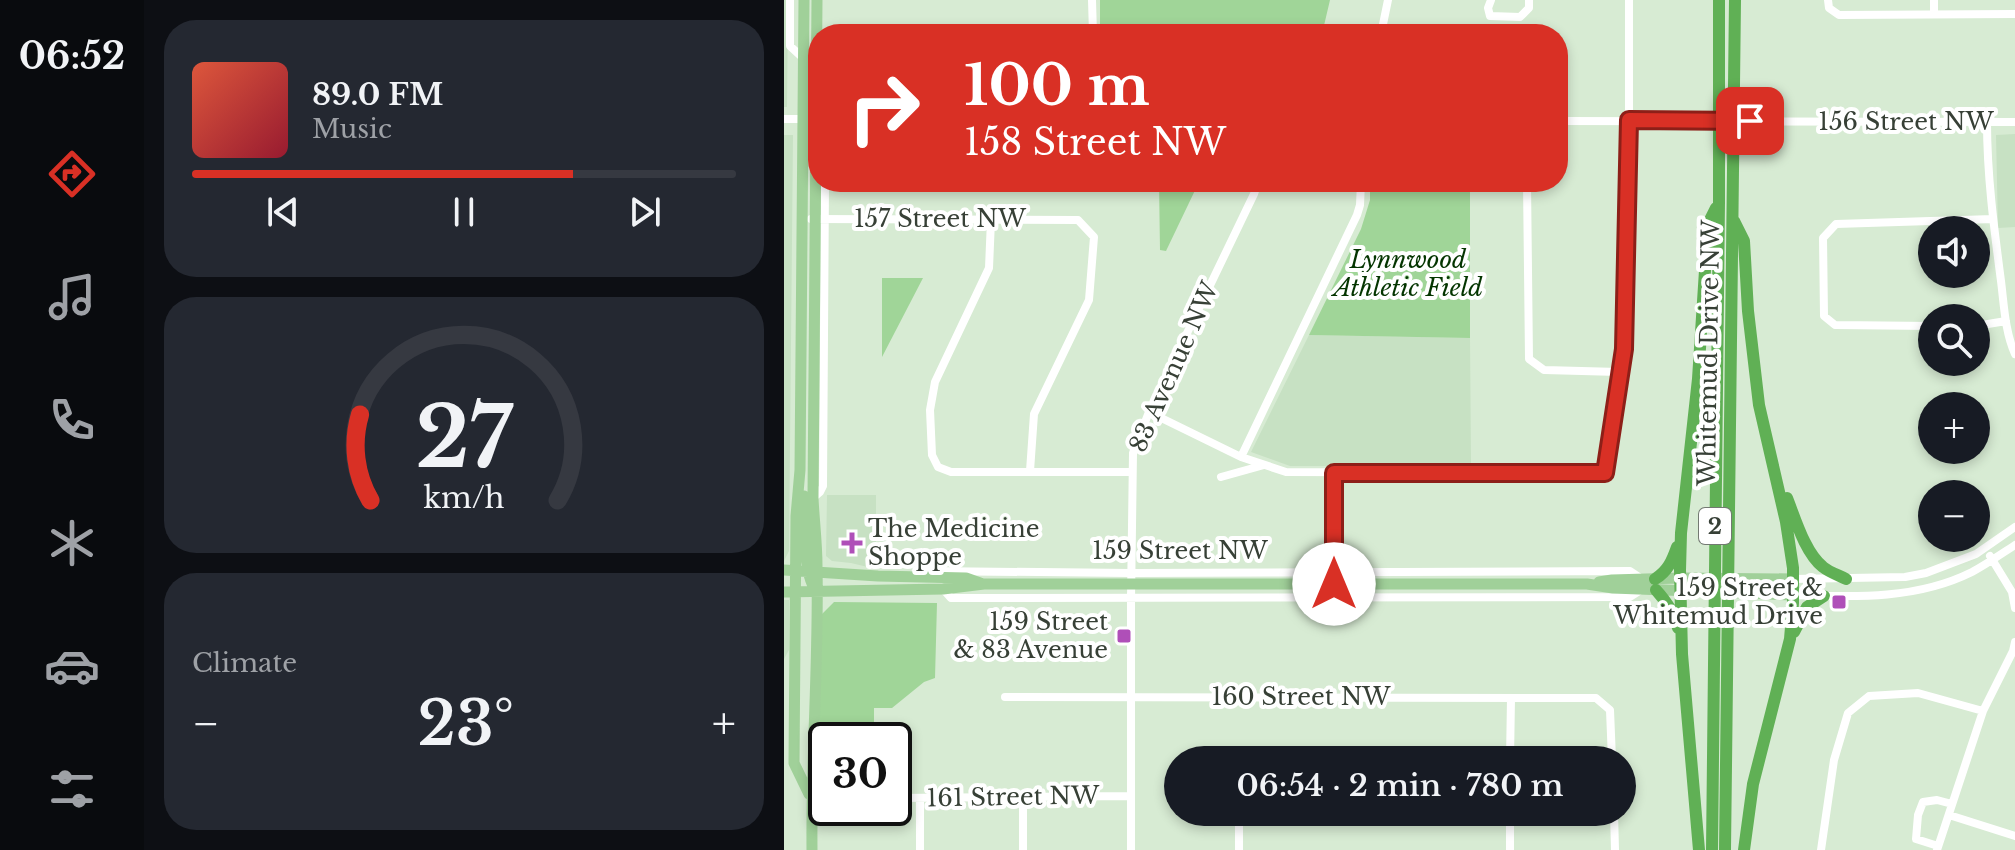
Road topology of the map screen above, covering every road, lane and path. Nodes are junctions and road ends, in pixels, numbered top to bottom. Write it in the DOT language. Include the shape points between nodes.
graph roads {
  1 [pos="790,0"];
  2 [pos="804,0"];
  3 [pos="817,0"];
  4 [pos="1092,0"];
  5 [pos="1388,0"];
  6 [pos="1491,0"];
  7 [pos="1529,0"];
  8 [pos="1629,0"];
  9 [pos="1719,0"];
  10 [pos="1735,0"];
  11 [pos="1934,0"];
  12 [pos="1828,4"];
  13 [pos="1934,14"];
  14 [pos="2015,14"];
  15 [pos="816,24"];
  16 [pos="1093,24"];
  17 [pos="1383,24"];
  18 [pos="803,58"];
  19 [pos="808,92"];
  20 [pos="784,119"];
  21 [pos="808,119"];
  22 [pos="1629,120"];
  23 [pos="1568,121"];
  24 [pos="1987,122"];
  25 [pos="2015,122"];
  26 [pos="813,192"];
  27 [pos="822,192"];
  28 [pos="1255,192"];
  29 [pos="1361,192"];
  30 [pos="1527,192"];
  31 [pos="1719,202"];
  32 [pos="814,219"];
  33 [pos="1733,219"];
  34 [pos="1993,219"];
  35 [pos="991,220"];
  36 [pos="2006,321"];
  37 [pos="1990,324"];
  38 [pos="1918,326"];
  39 [pos="2015,354"];
  40 [pos="1619,372"];
  41 [pos="1149,412"];
  42 [pos="1765,430"];
  43 [pos="1241,457"];
  44 [pos="1265,465"];
  45 [pos="1030,471"];
  46 [pos="1131,472"];
  47 [pos="1334,473"];
  48 [pos="1221,477"];
  49 [pos="2015,527"];
  50 [pos="1681,533"];
  51 [pos="1990,545"];
  52 [pos="2015,545"];
  53 [pos="1979,552"];
  54 [pos="1988,552"];
  55 [pos="1993,560"];
  56 [pos="801,570"];
  57 [pos="909,577"];
  58 [pos="1334,578"];
  59 [pos="1131,579"];
  60 [pos="1793,579"];
  61 [pos="1846,579"];
  62 [pos="984,584"];
  63 [pos="1649,585"];
  64 [pos="1681,585"];
  65 [pos="943,589"];
  66 [pos="790,592"];
  67 [pos="817,592"];
  68 [pos="1793,595"];
  69 [pos="1824,596"];
  70 [pos="1131,599"];
  71 [pos="2015,608"];
  72 [pos="1790,639"];
  73 [pos="2015,642"];
  74 [pos="1682,654"];
  75 [pos="1005,697"];
  76 [pos="1131,697"];
  77 [pos="1511,698"];
  78 [pos="1983,711"];
  79 [pos="815,722"];
  80 [pos="1510,746"];
  81 [pos="1611,746"];
  82 [pos="808,792"];
  83 [pos="1023,796"];
  84 [pos="1131,796"];
  85 [pos="912,798"];
  86 [pos="920,798"];
  87 [pos="1952,804"];
  88 [pos="1949,815"];
  89 [pos="812,826"];
  90 [pos="1239,826"];
  91 [pos="1510,826"];
  92 [pos="1614,826"];
  93 [pos="2015,836"];
  94 [pos="1938,848"];
  95 [pos="812,850"];
  96 [pos="920,850"];
  97 [pos="1023,850"];
  98 [pos="1131,850"];
  99 [pos="1239,850"];
  100 [pos="1510,850"];
  101 [pos="1615,850"];
  102 [pos="1699,850"];
  103 [pos="1712,850"];
  104 [pos="1725,850"];
  105 [pos="1744,850"];
  106 [pos="1821,850"];
  1 -- 18 [label="street" via="790,46"];
  2 -- 18 [label="main road"];
  3 -- 15 [label="main road"];
  4 -- 16 [label="street"];
  5 -- 17 [label="street"];
  6 -- 7 [label="street" via="1490,16 1520,17"];
  8 -- 22 [label="street"];
  9 -- 31 [label="highway, Whitemud Drive NW / 2"];
  10 -- 33 [label="highway, Whitemud Drive NW / 2"];
  11 -- 13 [label="street"];
  12 -- 13 [label="street" via="1839,15"];
  13 -- 14 [label="street"];
  18 -- 19 [label="main road"];
  20 -- 21 [label="street"];
  22 -- 23 [label="street, 156 Street NW"];
  22 -- 24 [label="street, 156 Street NW"];
  22 -- 40 [label="street" via="1624,349"];
  24 -- 25 [label="street, 156 Street NW"];
  24 -- 34 [label="street"];
  26 -- 32 [label="main road"];
  27 -- 32 [label="street"];
  28 -- 41 [label="street, 83 Avenue NW"];
  29 -- 43 [label="street" via="1357,215"];
  30 -- 40 [label="street" via="1529,359 1544,370"];
  31 -- 50 [label="highway" via="1708,224"];
  31 -- 103 [label="highway, Whitemud Drive NW / 2"];
  32 -- 35 [label="street, 157 Street NW"];
  32 -- 56 [label="main road" via="800,470"];
  32 -- 56 [label="main road" via="813,498"];
  33 -- 42 [label="highway" via="1744,241 1753,359"];
  33 -- 104 [label="highway, Whitemud Drive NW / 2"];
  34 -- 36 [label="street"];
  34 -- 38 [label="street" via="1836,224 1823,238 1824,316 1835,325"];
  35 -- 45 [label="street" via="989,268 935,382 932,455 938,467 951,472"];
  35 -- 45 [label="street, 157 Street NW" via="1078,220 1094,237 1089,300 1034,414"];
  36 -- 37 [label="street"];
  36 -- 39 [label="street"];
  40 -- 47 [label="street" via="1605,473"];
  41 -- 43 [label="street"];
  41 -- 46 [label="street, 83 Avenue NW"];
  42 -- 60 [label="highway"];
  42 -- 61 [label="highway" via="1809,549 1825,569"];
  43 -- 44 [label="street"];
  44 -- 47 [label="street" via="1286,472"];
  44 -- 48 [label="street"];
  45 -- 46 [label="street"];
  46 -- 59 [label="street, 83 Avenue NW"];
  47 -- 58 [label="street"];
  49 -- 51 [label="street, 159 Street NW"];
  50 -- 63 [label="highway" via="1669,567"];
  50 -- 64 [label="highway"];
  52 -- 55 [label="street, 159 Street NW"];
  53 -- 61 [label="street, 159 Street NW" via="1926,573"];
  54 -- 55 [label="street"];
  55 -- 69 [label="street, 159 Street NW" via="1928,588"];
  55 -- 71 [label="street"];
  56 -- 57 [label="main road, 159 Street NW"];
  56 -- 66 [label="main road"];
  56 -- 67 [label="main road"];
  57 -- 59 [label="street, 159 Street NW" via="927,571"];
  57 -- 62 [label="main road, 159 Street NW" via="966,578"];
  58 -- 59 [label="main road, 159 Street NW"];
  58 -- 63 [label="main road, 159 Street NW" via="1587,584 1612,580"];
  58 -- 63 [label="street, 159 Street NW" via="1630,571"];
  59 -- 62 [label="main road, 159 Street NW"];
  59 -- 70 [label="street, 83 Avenue NW"];
  60 -- 61 [label="street, 159 Street NW"];
  60 -- 64 [label="main road, 159 Street NW" via="1695,578"];
  60 -- 68 [label="highway"];
  62 -- 65 [label="main road, 159 Street NW"];
  63 -- 64 [label="main road, 159 Street NW"];
  63 -- 70 [label="street, 159 Street NW" via="1630,597"];
  63 -- 74 [label="highway" via="1676,621"];
  64 -- 68 [label="main road, 159 Street NW" via="1695,592"];
  64 -- 74 [label="highway"];
  65 -- 67 [label="main road, 159 Street NW"];
  65 -- 70 [label="street, 159 Street NW" via="951,598"];
  66 -- 67 [label="main road, 159 Street NW"];
  66 -- 82 [label="main road" via="794,763"];
  67 -- 79 [label="main road"];
  68 -- 69 [label="street, 159 Street NW"];
  68 -- 72 [label="highway"];
  69 -- 72 [label="highway" via="1807,607"];
  70 -- 76 [label="street, 83 Avenue NW"];
  72 -- 105 [label="highway" via="1753,784"];
  73 -- 78 [label="street"];
  74 -- 102 [label="highway"];
  75 -- 76 [label="street, 160 Street NW"];
  76 -- 77 [label="street, 160 Street NW"];
  76 -- 84 [label="street, 83 Avenue NW"];
  77 -- 80 [label="street"];
  77 -- 81 [label="street, 160 Street NW" via="1596,698 1610,710"];
  78 -- 87 [label="street"];
  78 -- 106 [label="street" via="1918,693 1869,696 1848,713 1834,760"];
  83 -- 84 [label="street, 161 Street NW"];
  83 -- 86 [label="street, 161 Street NW"];
  83 -- 97 [label="street"];
  84 -- 98 [label="street, 83 Avenue NW"];
  85 -- 86 [label="street, 161 Street NW"];
  86 -- 96 [label="street"];
  87 -- 88 [label="street"];
  87 -- 94 [label="street" via="1923,802 1918,815 1916,839"];
  88 -- 93 [label="street"];
  88 -- 94 [label="street"];
  89 -- 95 [label="main road"];
  90 -- 99 [label="street"];
  91 -- 100 [label="street"];
  92 -- 101 [label="street"];
}
